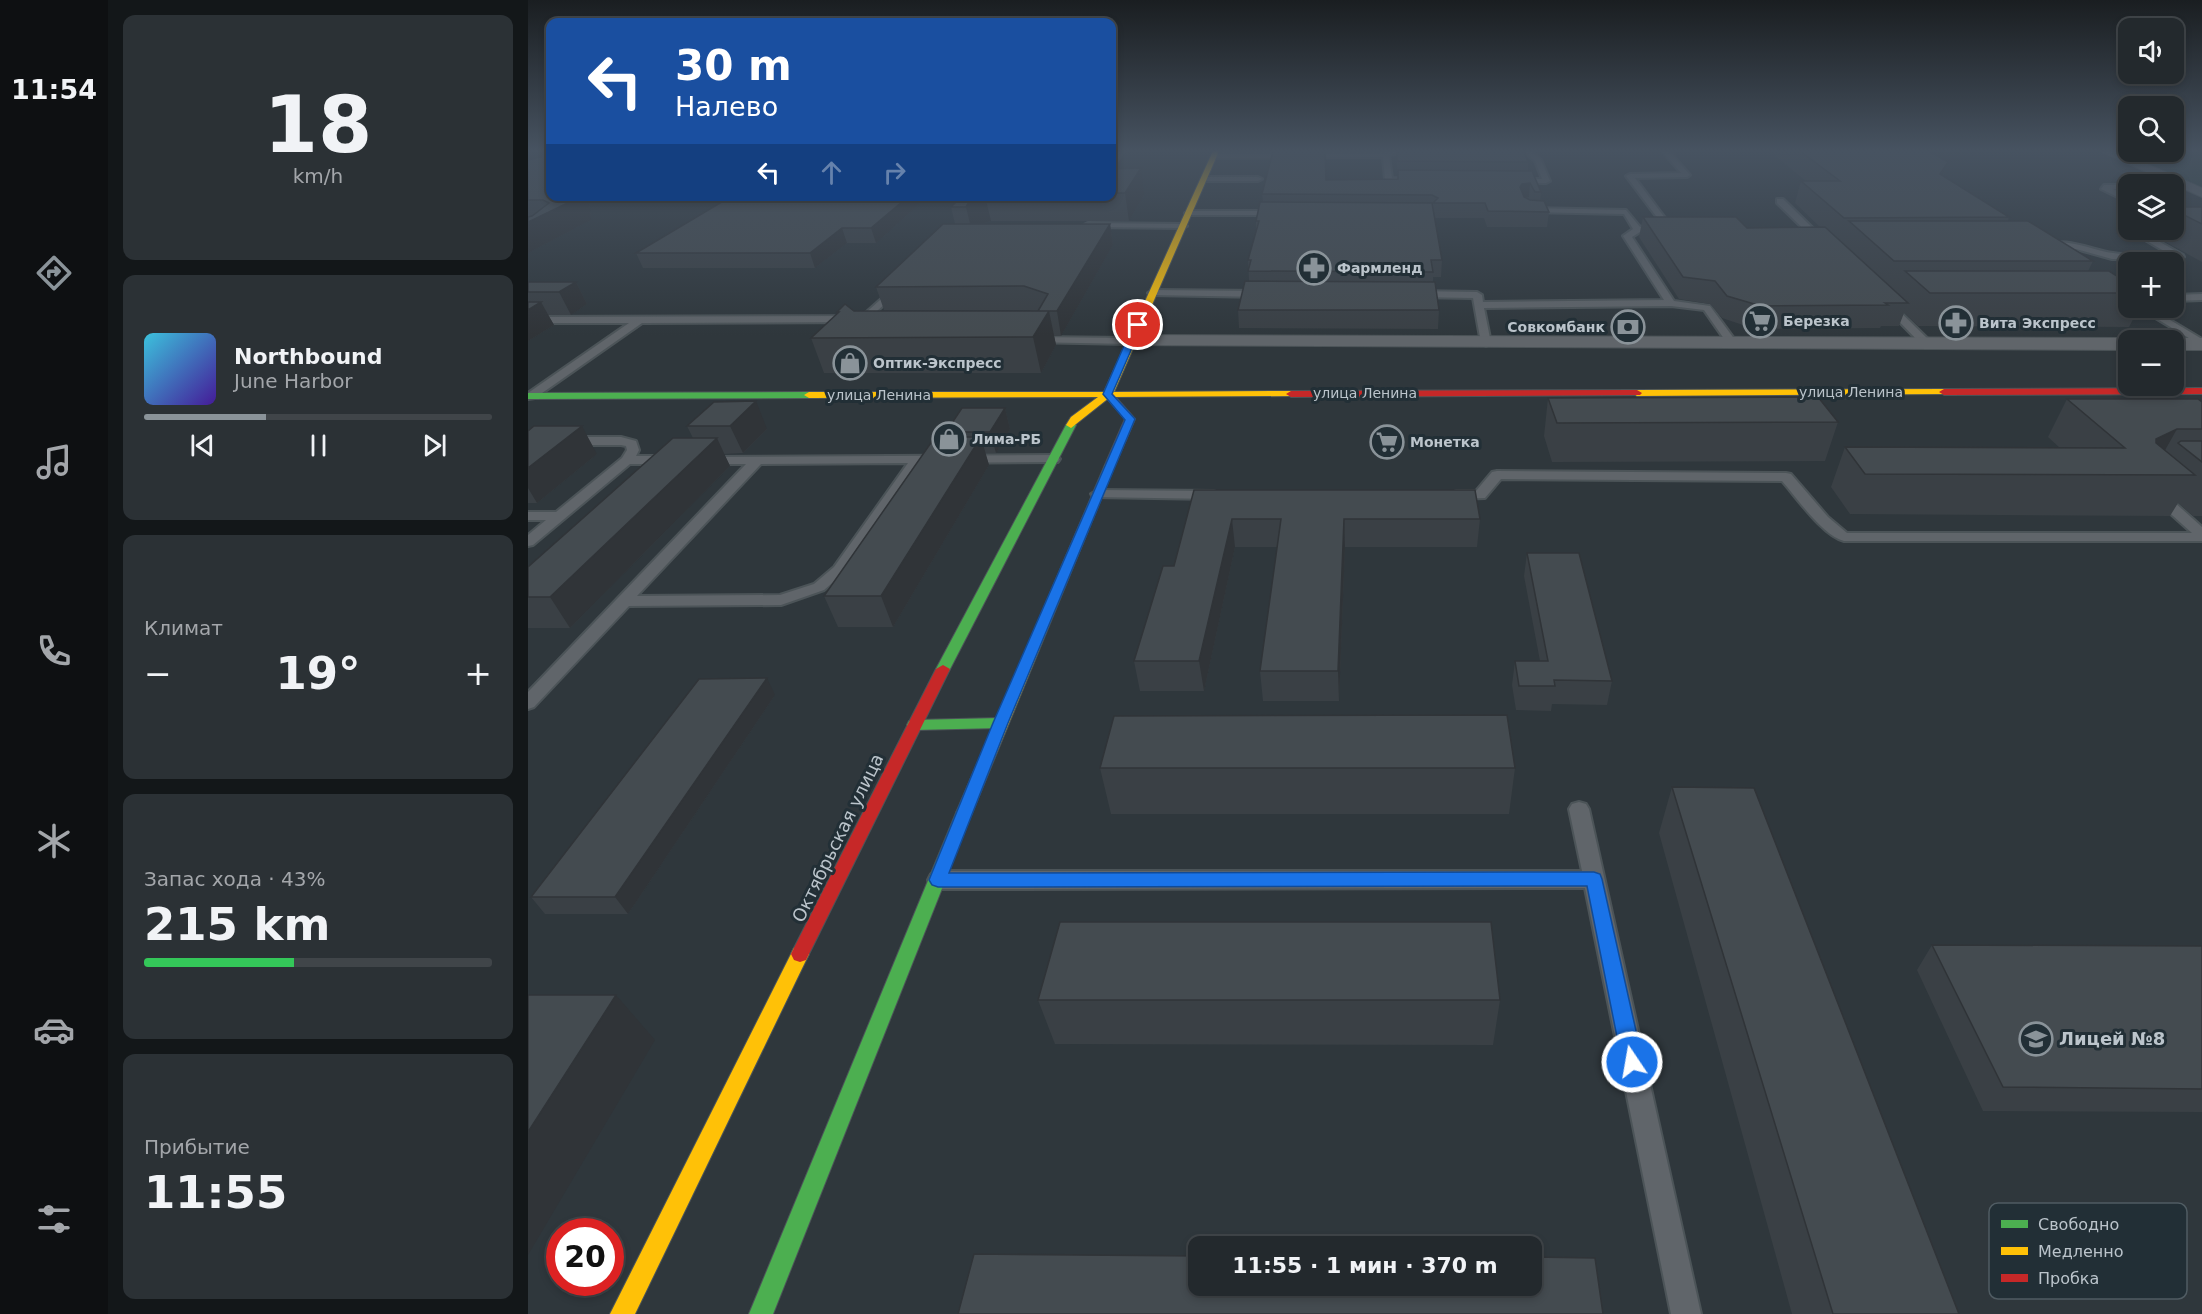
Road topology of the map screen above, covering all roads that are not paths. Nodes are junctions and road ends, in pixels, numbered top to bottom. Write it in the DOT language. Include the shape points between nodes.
graph roads {
  1 [pos="1189,212"];
  2 [pos="1626,212"];
  3 [pos="1657,212"];
  4 [pos="1792,212"];
  5 [pos="1282,213"];
  6 [pos="1186,219"];
  7 [pos="1073,225"];
  8 [pos="1638,230"];
  9 [pos="2151,240"];
  10 [pos="2039,246"];
  11 [pos="1835,254"];
  12 [pos="905,279"];
  13 [pos="1153,293"];
  14 [pos="1269,294"];
  15 [pos="1408,294"];
  16 [pos="2202,297"];
  17 [pos="1893,298"];
  18 [pos="2184,298"];
  19 [pos="1671,303"];
  20 [pos="1479,304"];
  21 [pos="888,315"];
  22 [pos="2160,318"];
  23 [pos="865,319"];
  24 [pos="528,320"];
  25 [pos="640,320"];
  26 [pos="1041,326"];
  27 [pos="855,330"];
  28 [pos="1032,339"];
  29 [pos="1020,340"];
  30 [pos="1130,341"];
  31 [pos="1486,343"];
  32 [pos="1733,344"];
  33 [pos="2118,344"];
  34 [pos="2184,344"];
  35 [pos="2202,344"];
  36 [pos="1928,345"];
  37 [pos="2202,391"];
  38 [pos="1108,394"];
  39 [pos="530,396"];
  40 [pos="528,441"];
  41 [pos="1054,459"];
  42 [pos="627,460"];
  43 [pos="757,460"];
  44 [pos="917,460"];
  45 [pos="2151,489"];
  46 [pos="1098,494"];
  47 [pos="1231,495"];
  48 [pos="1444,495"];
  49 [pos="528,516"];
  50 [pos="558,516"];
  51 [pos="2202,536"];
  52 [pos="528,542"];
  53 [pos="624,601"];
  54 [pos="528,702"];
  55 [pos="1000,723"];
  56 [pos="914,725"];
  57 [pos="1579,809"];
  58 [pos="1594,879"];
  59 [pos="938,880"];
  60 [pos="622,1314"];
  61 [pos="761,1314"];
  62 [pos="1686,1314"];
  1 -- 6 [label="street"];
  2 -- 8 [label="lane"];
  3 -- 8 [label="lane" via="1667,226"];
  4 -- 11 [label="lane"];
  5 -- 6 [label="lane"];
  6 -- 7 [label="lane" via="1116,229"];
  6 -- 13 [label="street"];
  8 -- 19 [label="lane" via="1627,236"];
  9 -- 10 [label="lane" via="2180,256 2112,256 2076,246"];
  12 -- 23 [label="lane"];
  13 -- 14 [label="lane"];
  13 -- 30 [label="street"];
  15 -- 20 [label="lane" via="1477,294"];
  16 -- 18 [label="lane"];
  17 -- 36 [label="lane" via="1881,298"];
  19 -- 20 [label="lane"];
  19 -- 32 [label="lane" via="1707,308"];
  20 -- 31 [label="lane"];
  21 -- 23 [label="lane"];
  22 -- 35 [label="lane"];
  23 -- 25 [label="lane"];
  23 -- 27 [label="lane"];
  24 -- 25 [label="lane"];
  25 -- 39 [label="lane"];
  26 -- 28 [label="lane"];
  28 -- 29 [label="lane"];
  28 -- 30 [label="lane"];
  30 -- 31 [label="street"];
  30 -- 38 [label="street"];
  31 -- 32 [label="street"];
  32 -- 36 [label="street"];
  33 -- 36 [label="street"];
  34 -- 35 [label="street"];
  37 -- 38 [label="street, улица Ленина"];
  38 -- 39 [label="street, улица Ленина"];
  38 -- 41 [label="street, Октябрьская улица" via="1074,419"];
  38 -- 46 [label="street" via="1130,419"];
  40 -- 42 [label="lane" via="621,441 632,444"];
  41 -- 44 [label="lane"];
  41 -- 56 [label="street, Октябрьская улица"];
  42 -- 43 [label="lane"];
  42 -- 50 [label="lane"];
  43 -- 44 [label="lane"];
  43 -- 53 [label="lane"];
  44 -- 53 [label="lane" via="839,570 819,586 781,600"];
  45 -- 51 [label="lane"];
  46 -- 47 [label="lane"];
  46 -- 55 [label="street"];
  48 -- 51 [label="lane" via="1480,495 1497,475 1786,477 1823,520 1844,537"];
  49 -- 50 [label="lane"];
  50 -- 52 [label="lane"];
  53 -- 54 [label="lane"];
  55 -- 56 [label="street"];
  55 -- 59 [label="street"];
  56 -- 60 [label="street, Октябрьская улица"];
  57 -- 58 [label="lane"];
  58 -- 59 [label="lane"];
  58 -- 62 [label="lane"];
  59 -- 61 [label="street"];
}
